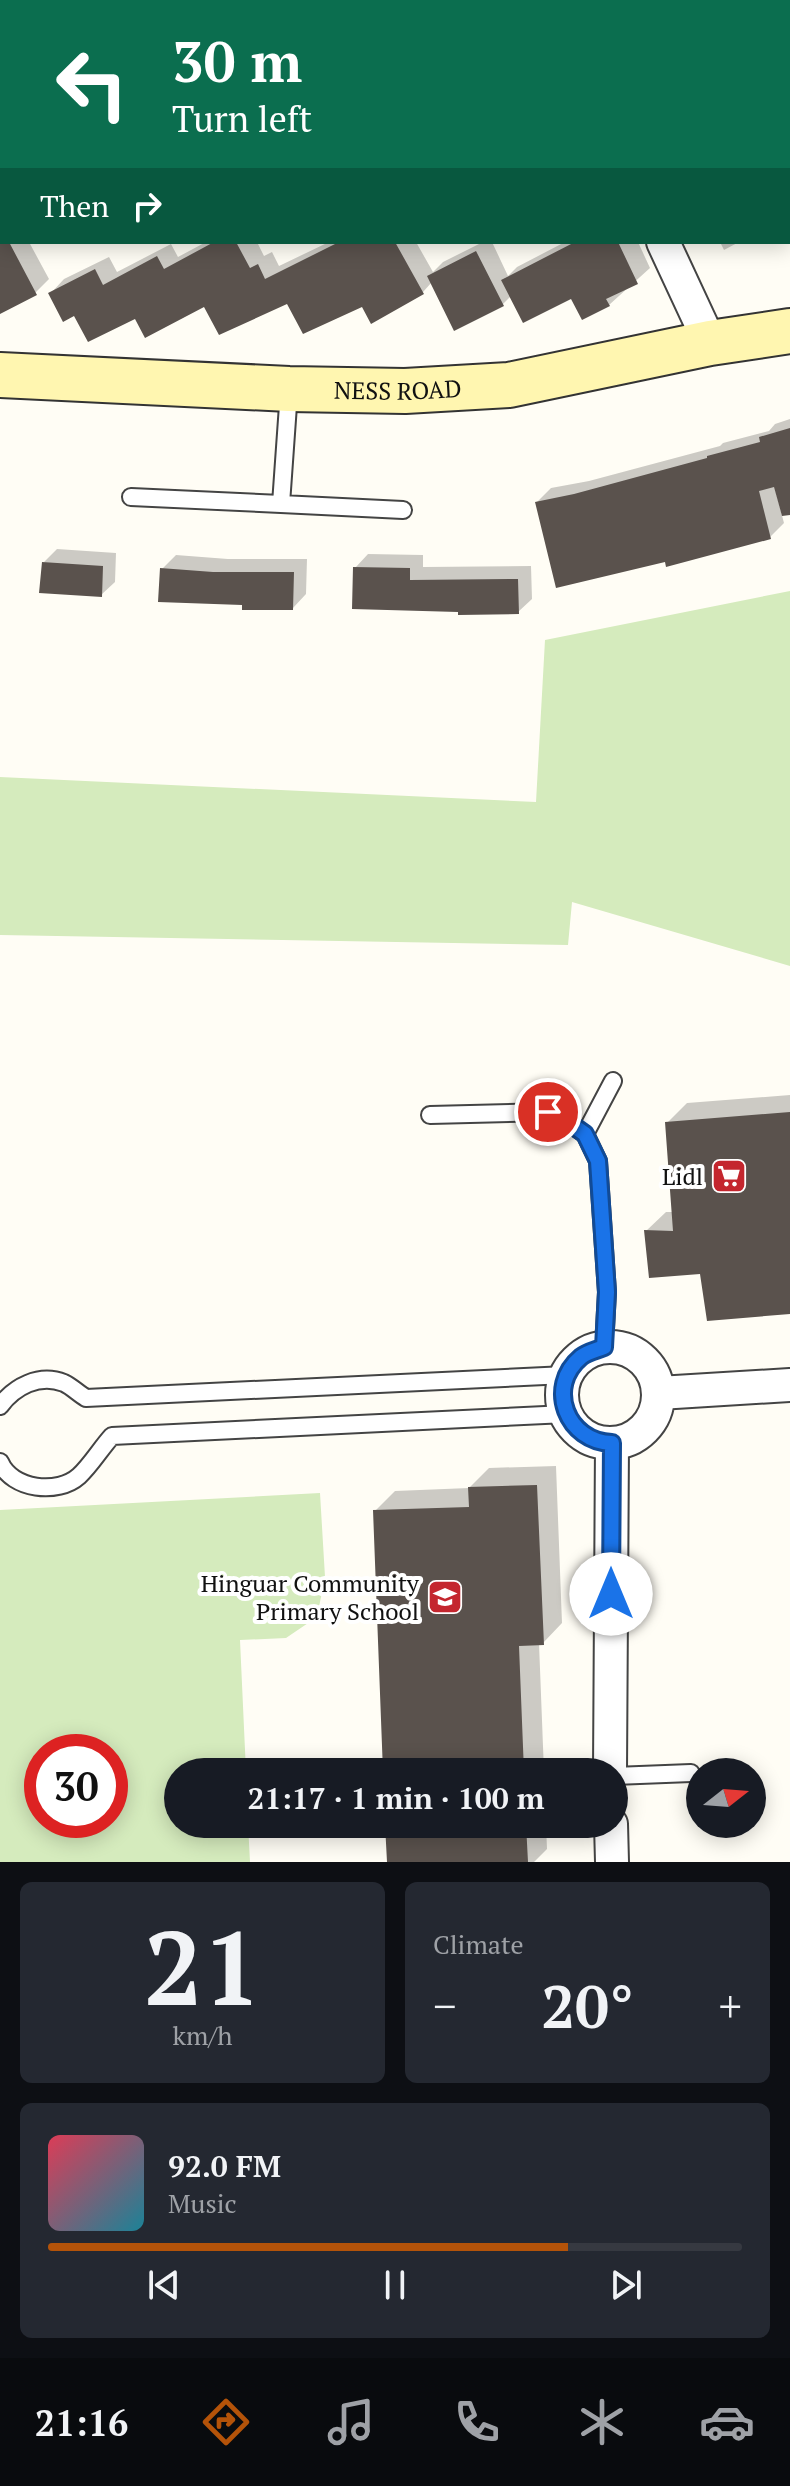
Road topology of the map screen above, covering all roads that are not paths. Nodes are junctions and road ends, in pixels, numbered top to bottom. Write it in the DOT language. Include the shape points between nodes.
graph roads {
  1 [pos="664,244"];
  2 [pos="790,331"];
  3 [pos="710,343"];
  4 [pos="0,375"];
  5 [pos="289,389"];
  6 [pos="131,497"];
  7 [pos="281,504"];
  8 [pos="403,510"];
  9 [pos="613,1081"];
  10 [pos="430,1115"];
  11 [pos="585,1134"];
  12 [pos="604,1347"];
  13 [pos="566,1375"];
  14 [pos="790,1385"];
  15 [pos="659,1393"];
  16 [pos="0,1406"];
  17 [pos="566,1414"];
  18 [pos="612,1443"];
  19 [pos="0,1462"];
  20 [pos="612,1758"];
  21 [pos="686,1773"];
  22 [pos="628,1774"];
  23 [pos="611,1838"];
  24 [pos="612,1862"];
  1 -- 3 [label="street"];
  2 -- 3 [label="main road, NESS ROAD"];
  3 -- 5 [label="main road, NESS ROAD" via="509,385 405,391"];
  4 -- 5 [label="main road, NESS ROAD"];
  5 -- 7 [label="lane"];
  6 -- 7 [label="lane"];
  7 -- 8 [label="lane"];
  9 -- 11 [label="lane"];
  10 -- 11 [label="lane" via="548,1112"];
  11 -- 12 [label="lane" via="598,1161 607,1292"];
  12 -- 13 [label="street" via="582,1355"];
  12 -- 15 [label="street" via="643,1359"];
  13 -- 16 [label="lane" via="86,1398 63,1383 36,1380 10,1392"];
  13 -- 17 [label="street"];
  14 -- 15 [label="street"];
  15 -- 18 [label="street" via="652,1420 640,1433"];
  17 -- 18 [label="street" via="580,1434"];
  17 -- 19 [label="lane" via="112,1436 78,1477 53,1488 25,1485"];
  18 -- 20 [label="street"];
  21 -- 22 [label="lane"];
  23 -- 24 [label="street"];
}
